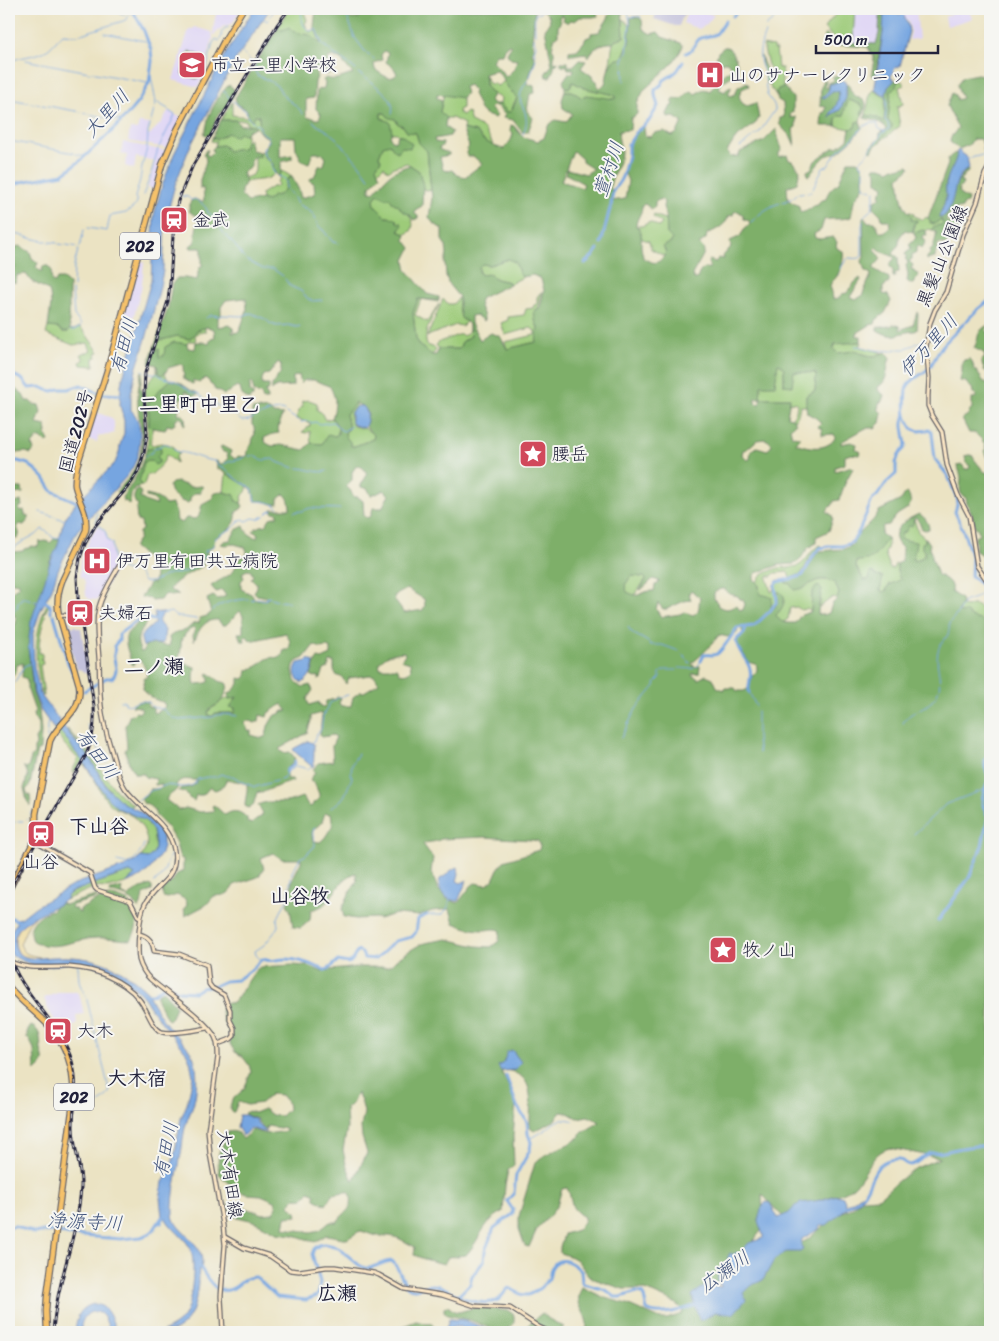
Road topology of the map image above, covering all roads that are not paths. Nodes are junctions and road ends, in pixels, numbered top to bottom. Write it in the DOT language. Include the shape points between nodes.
graph roads {
  1 [pos="243,9"];
  2 [pos="990,165"];
  3 [pos="119,566"];
  4 [pos="990,585"];
  5 [pos="59,615"];
  6 [pos="75,616"];
  7 [pos="34,841"];
  8 [pos="9,890"];
  9 [pos="140,917"];
  10 [pos="139,934"];
  11 [pos="9,961"];
  12 [pos="9,987"];
  13 [pos="208,1028"];
  14 [pos="218,1044"];
  15 [pos="225,1237"];
  16 [pos="47,1332"];
  17 [pos="223,1332"];
  18 [pos="550,1332"];
  1 -- 5 [label="highway, 国道202号 / 202" via="177,130 162,165 109,364 75,474 75,486 87,522 85,535 59,590"];
  2 -- 4 [label="main road, 黒髪山公園線" via="963,235 946,292 930,323 926,347 930,411 942,432 947,465 970,516 977,566"];
  3 -- 9 [label="main road" via="103,596 97,618 103,719 122,783 162,825 171,840 174,854 169,876 148,899"];
  5 -- 6 [label="main road"];
  5 -- 7 [label="highway, 国道202号 / 202" via="77,674 79,701 49,745"];
  7 -- 8 [label="highway, 国道202号 / 202"];
  7 -- 9 [label="main road" via="90,873 97,890 130,901"];
  9 -- 10 [label="main road"];
  10 -- 13 [label="main road" via="138,954 147,976"];
  10 -- 14 [label="main road" via="150,940 154,951 179,954 207,965 208,983 224,995 234,1032 231,1039"];
  11 -- 13 [label="main road" via="26,967 81,968 104,974 133,992 156,1028 163,1032"];
  12 -- 16 [label="highway, 202" via="56,1034 66,1052 72,1075 73,1103 47,1297"];
  13 -- 14 [label="main road"];
  14 -- 15 [label="main road, 大木有田線" via="208,1130"];
  15 -- 17 [label="main road" via="221,1296"];
  15 -- 18 [label="main road, 大木有田線" via="244,1248 270,1256 290,1270 335,1267 374,1273 404,1290 442,1296 475,1306 510,1308"];
}
